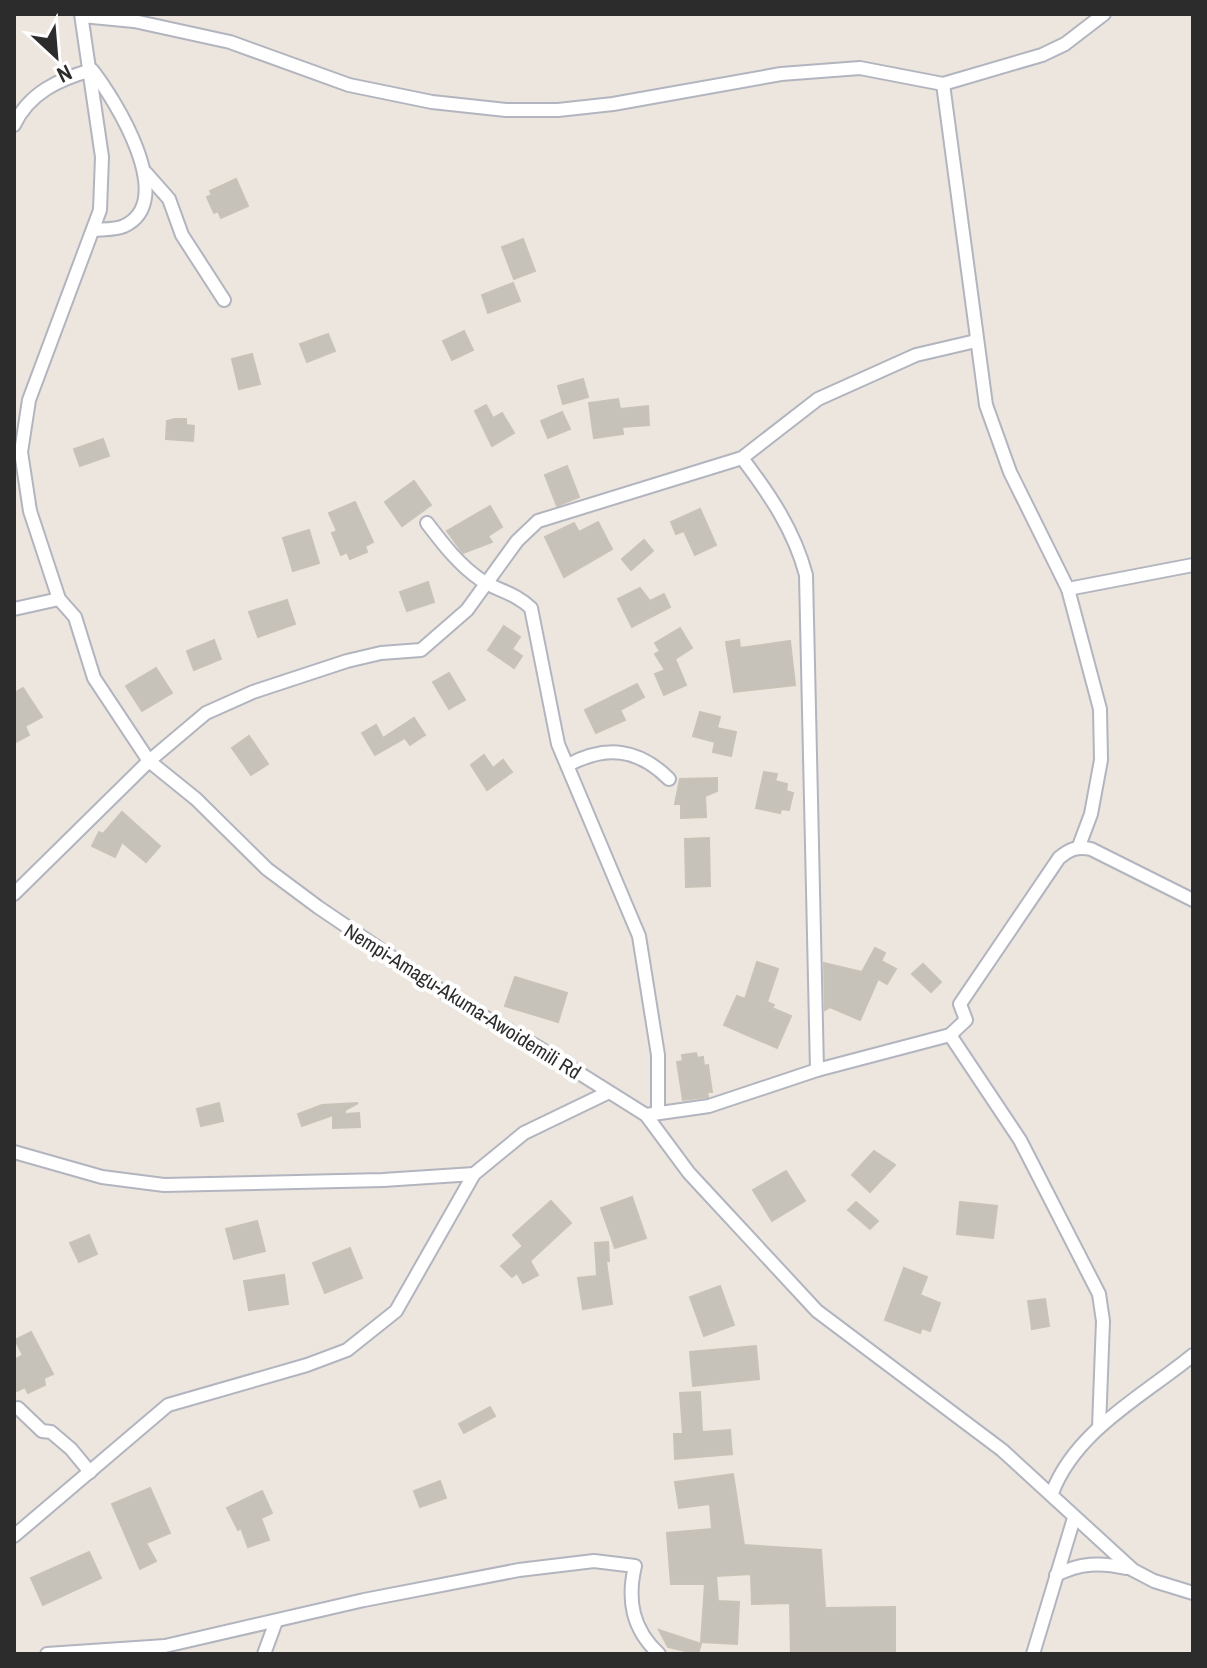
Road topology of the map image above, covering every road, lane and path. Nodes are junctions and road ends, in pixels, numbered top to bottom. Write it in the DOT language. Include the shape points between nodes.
graph roads {
  1 [pos="1104,14"];
  2 [pos="82,15"];
  3 [pos="92,70"];
  4 [pos="943,84"];
  5 [pos="14,125"];
  6 [pos="146,173"];
  7 [pos="93,230"];
  8 [pos="224,300"];
  9 [pos="976,341"];
  10 [pos="742,458"];
  11 [pos="427,523"];
  12 [pos="1193,565"];
  13 [pos="484,582"];
  14 [pos="1068,589"];
  15 [pos="59,599"];
  16 [pos="14,609"];
  17 [pos="149,761"];
  18 [pos="568,765"];
  19 [pos="669,779"];
  20 [pos="1079,846"];
  21 [pos="14,894"];
  22 [pos="1193,900"];
  23 [pos="950,1035"];
  24 [pos="817,1070"];
  25 [pos="607,1093"];
  26 [pos="652,1114"];
  27 [pos="14,1152"];
  28 [pos="474,1174"];
  29 [pos="1193,1355"];
  30 [pos="18,1408"];
  31 [pos="1099,1427"];
  32 [pos="90,1472"];
  33 [pos="1052,1493"];
  34 [pos="1074,1518"];
  35 [pos="14,1536"];
  36 [pos="1133,1570"];
  37 [pos="1056,1575"];
  38 [pos="1193,1593"];
  39 [pos="275,1624"];
  40 [pos="47,1654"];
  41 [pos="264,1654"];
  42 [pos="659,1654"];
  43 [pos="1033,1654"];
  1 -- 4 [label="street" via="1042,55"];
  2 -- 3 [label="street, Nempi-Amagu-Akuma-Awoidemili Rd"];
  2 -- 4 [label="street" via="230,42 349,85 506,110 613,104 781,74 860,68"];
  3 -- 5 [label="street" via="58,80 37,95"];
  3 -- 6 [label="street" via="114,101"];
  3 -- 7 [label="street, Nempi-Amagu-Akuma-Awoidemili Rd" via="102,157 100,210"];
  4 -- 9 [label="street"];
  6 -- 7 [label="street" via="141,206 132,220 123,227"];
  6 -- 8 [label="street" via="169,199 182,235"];
  7 -- 15 [label="street, Nempi-Amagu-Akuma-Awoidemili Rd" via="29,400 21,452 30,511"];
  9 -- 10 [label="street" via="916,355 818,399"];
  9 -- 14 [label="street" via="986,405 1005,458"];
  10 -- 13 [label="street" via="538,521"];
  10 -- 24 [label="street" via="785,521 806,575"];
  11 -- 13 [label="street" via="455,559"];
  12 -- 14 [label="street"];
  13 -- 17 [label="street" via="467,610 421,650 347,661 253,692 206,713"];
  13 -- 18 [label="street" via="518,596 531,608 547,701"];
  14 -- 20 [label="street" via="1100,709 1101,760"];
  15 -- 16 [label="street"];
  15 -- 17 [label="street, Nempi-Amagu-Akuma-Awoidemili Rd" via="75,617 94,678"];
  17 -- 21 [label="street"];
  17 -- 25 [label="street, Nempi-Amagu-Akuma-Awoidemili Rd" via="267,869 318,907 458,1002"];
  18 -- 19 [label="street" via="587,755 631,753 653,763"];
  18 -- 26 [label="street" via="639,936 658,1055"];
  20 -- 22 [label="street"];
  20 -- 23 [label="street" via="1059,858 1033,896 960,1004 966,1020"];
  23 -- 24 [label="street"];
  23 -- 31 [label="street" via="1020,1140 1099,1294"];
  24 -- 26 [label="street" via="709,1106"];
  25 -- 26 [label="street, Nempi-Amagu-Akuma-Awoidemili Rd"];
  25 -- 28 [label="street" via="524,1133"];
  26 -- 33 [label="street, Nempi-Amagu-Akuma-Awoidemili Rd" via="689,1173 817,1311"];
  27 -- 28 [label="street" via="102,1177 164,1185"];
  28 -- 32 [label="street" via="396,1311 347,1350 168,1405"];
  29 -- 31 [label="street"];
  30 -- 32 [label="street" via="71,1449"];
  31 -- 33 [label="street" via="1059,1474"];
  32 -- 35 [label="street"];
  33 -- 34 [label="street, Nempi-Amagu-Akuma-Awoidemili Rd"];
  34 -- 36 [label="street, Nempi-Amagu-Akuma-Awoidemili Rd"];
  34 -- 37 [label="street"];
  36 -- 37 [label="street" via="1090,1563"];
  36 -- 38 [label="street, Nempi-Amagu-Akuma-Awoidemili Rd"];
  37 -- 43 [label="street"];
  39 -- 40 [label="street" via="165,1646"];
  39 -- 41 [label="street"];
  39 -- 42 [label="street" via="410,1591 594,1561 635,1566 631,1606 647,1643"];
}
